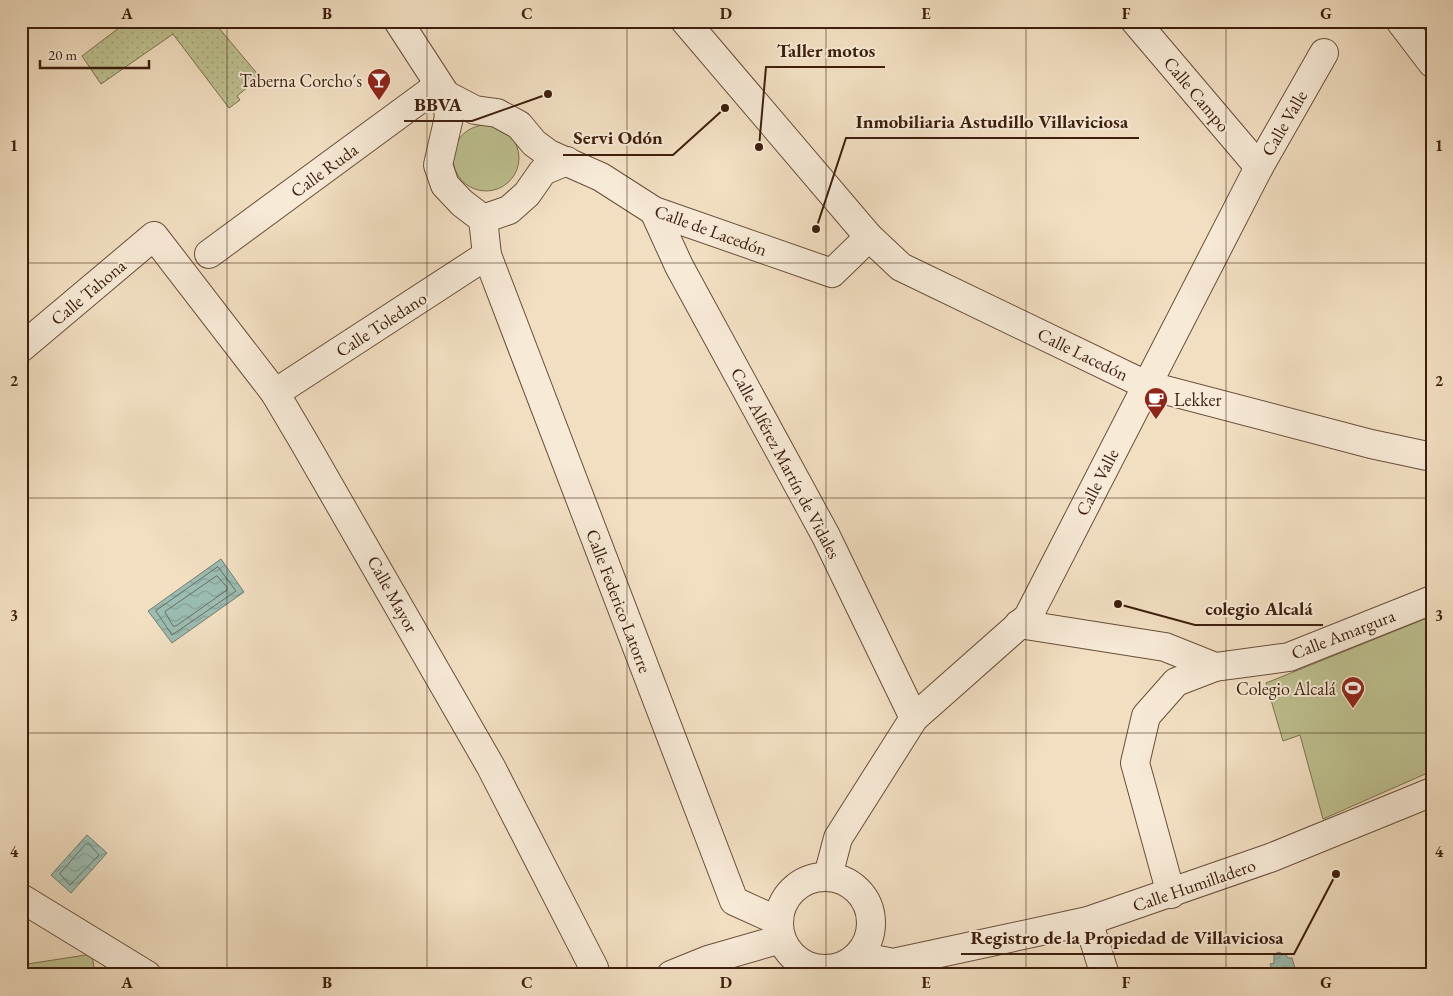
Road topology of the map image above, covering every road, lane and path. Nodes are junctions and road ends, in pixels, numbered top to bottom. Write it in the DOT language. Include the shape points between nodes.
graph roads {
  1 [pos="399,21"];
  2 [pos="685,21"];
  3 [pos="1135,21"];
  4 [pos="1400,21"];
  5 [pos="1324,53"];
  6 [pos="1429,55"];
  7 [pos="443,90"];
  8 [pos="558,157"];
  9 [pos="1259,167"];
  10 [pos="654,211"];
  11 [pos="483,219"];
  12 [pos="154,236"];
  13 [pos="869,237"];
  14 [pos="209,254"];
  15 [pos="487,255"];
  16 [pos="21,348"];
  17 [pos="1146,385"];
  18 [pos="275,393"];
  19 [pos="1432,457"];
  20 [pos="1432,600"];
  21 [pos="1019,624"];
  22 [pos="1215,667"];
  23 [pos="914,718"];
  24 [pos="1432,792"];
  25 [pos="828,876"];
  26 [pos="1171,894"];
  27 [pos="21,898"];
  28 [pos="1088,921"];
  29 [pos="780,930"];
  30 [pos="859,956"];
  31 [pos="816,972"];
  32 [pos="147,975"];
  33 [pos="596,975"];
  34 [pos="671,975"];
  35 [pos="1105,975"];
  1 -- 7 [label="street"];
  2 -- 13 [label="street, Calle Lacedón"];
  3 -- 9 [label="street, Calle Campo"];
  4 -- 6 [label="street"];
  5 -- 9 [label="street, Calle Valle"];
  7 -- 8 [label="street, Calle de Lacedón" via="475,110 497,114 519,125 534,143"];
  7 -- 11 [label="street" via="449,117 438,165 445,185"];
  7 -- 14 [label="street, Calle Ruda"];
  8 -- 10 [label="street, Calle de Lacedón" via="600,177"];
  8 -- 11 [label="street" via="509,210"];
  9 -- 17 [label="street, Calle Valle"];
  10 -- 13 [label="street, Calle de Lacedón" via="832,273"];
  10 -- 23 [label="street, Calle Alférez Martín de Vidales" via="679,266 826,536"];
  11 -- 15 [label="street, Calle Federico Latorre"];
  12 -- 16 [label="street, Calle Tahona"];
  12 -- 18 [label="street, Calle Mayor"];
  13 -- 17 [label="street, Calle Lacedón" via="901,267"];
  15 -- 18 [label="street, Calle Toledano"];
  15 -- 29 [label="street, Calle Federico Latorre" via="734,901"];
  17 -- 19 [label="street, Calle Lacedón"];
  17 -- 21 [label="street, Calle Valle" via="1028,617"];
  18 -- 33 [label="street, Calle Mayor" via="490,767"];
  20 -- 22 [label="street, Calle Amargura" via="1289,657"];
  21 -- 22 [label="street, Calle Amargura" via="1166,647"];
  21 -- 23 [label="street, Calle Valle"];
  22 -- 26 [label="street" via="1176,682 1146,716 1135,763"];
  23 -- 25 [label="street, Calle Valle" via="838,838"];
  24 -- 26 [label="street, Calle Humilladero" via="1270,858"];
  25 -- 29 [label="street" via="803,882 785,898"];
  25 -- 30 [label="street" via="851,884 870,907 872,932"];
  26 -- 28 [label="street, Calle Humilladero"];
  27 -- 32 [label="street"];
  28 -- 30 [label="street, Calle Humilladero" via="893,963"];
  28 -- 35 [label="street"];
  29 -- 31 [label="street" via="792,956"];
  29 -- 34 [label="street"];
  30 -- 31 [label="street" via="842,967"];
}
